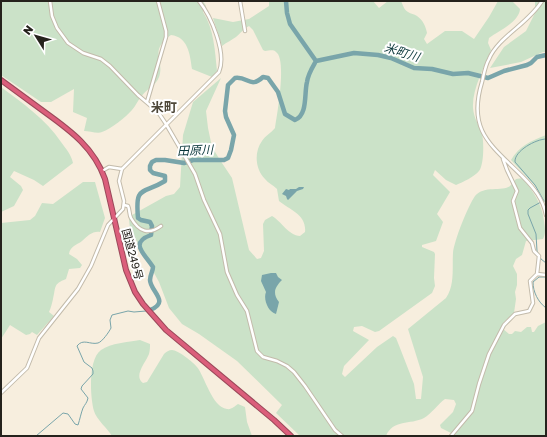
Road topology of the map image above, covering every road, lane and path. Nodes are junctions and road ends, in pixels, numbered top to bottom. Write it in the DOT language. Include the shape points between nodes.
graph roads {
  1 [pos="50,1"];
  2 [pos="158,1"];
  3 [pos="198,1"];
  4 [pos="240,1"];
  5 [pos="542,1"];
  6 [pos="244,31"];
  7 [pos="1,80"];
  8 [pos="147,102"];
  9 [pos="166,124"];
  10 [pos="503,158"];
  11 [pos="122,169"];
  12 [pos="102,171"];
  13 [pos="124,205"];
  14 [pos="546,215"];
  15 [pos="114,218"];
  16 [pos="161,226"];
  17 [pos="536,274"];
  18 [pos="545,274"];
  19 [pos="1,393"];
  20 [pos="291,436"];
  21 [pos="342,436"];
  22 [pos="451,436"];
  1 -- 8 [label="street" via="57,28 68,43 83,53 101,59"];
  2 -- 8 [label="street" via="166,37"];
  3 -- 9 [label="street" via="214,29 221,52 220,69"];
  4 -- 6 [label="street"];
  5 -- 10 [label="street" via="530,17 497,46 488,59 479,90 479,124"];
  7 -- 12 [label="highway, 国道249号" via="77,136 91,152"];
  8 -- 9 [label="street"];
  9 -- 11 [label="street"];
  9 -- 21 [label="street" via="195,174 220,234 227,272 247,311 257,351 263,357 277,361 294,372"];
  10 -- 14 [label="street" via="534,190 543,204"];
  10 -- 17 [label="street" via="517,191 513,201 520,228 539,256"];
  11 -- 12 [label="street" via="109,167"];
  11 -- 13 [label="street" via="119,181"];
  12 -- 15 [label="highway, 国道249号"];
  13 -- 15 [label="street"];
  13 -- 16 [label="street" via="128,206 130,217 142,230 148,232"];
  15 -- 19 [label="street" via="108,225 91,266 78,289 42,334 27,368"];
  15 -- 20 [label="highway, 国道249号" via="126,270 143,304 166,330"];
  17 -- 18 [label="street"];
  17 -- 22 [label="street" via="530,281 532,306 529,311 515,314 504,325 488,354 472,411"];
}
